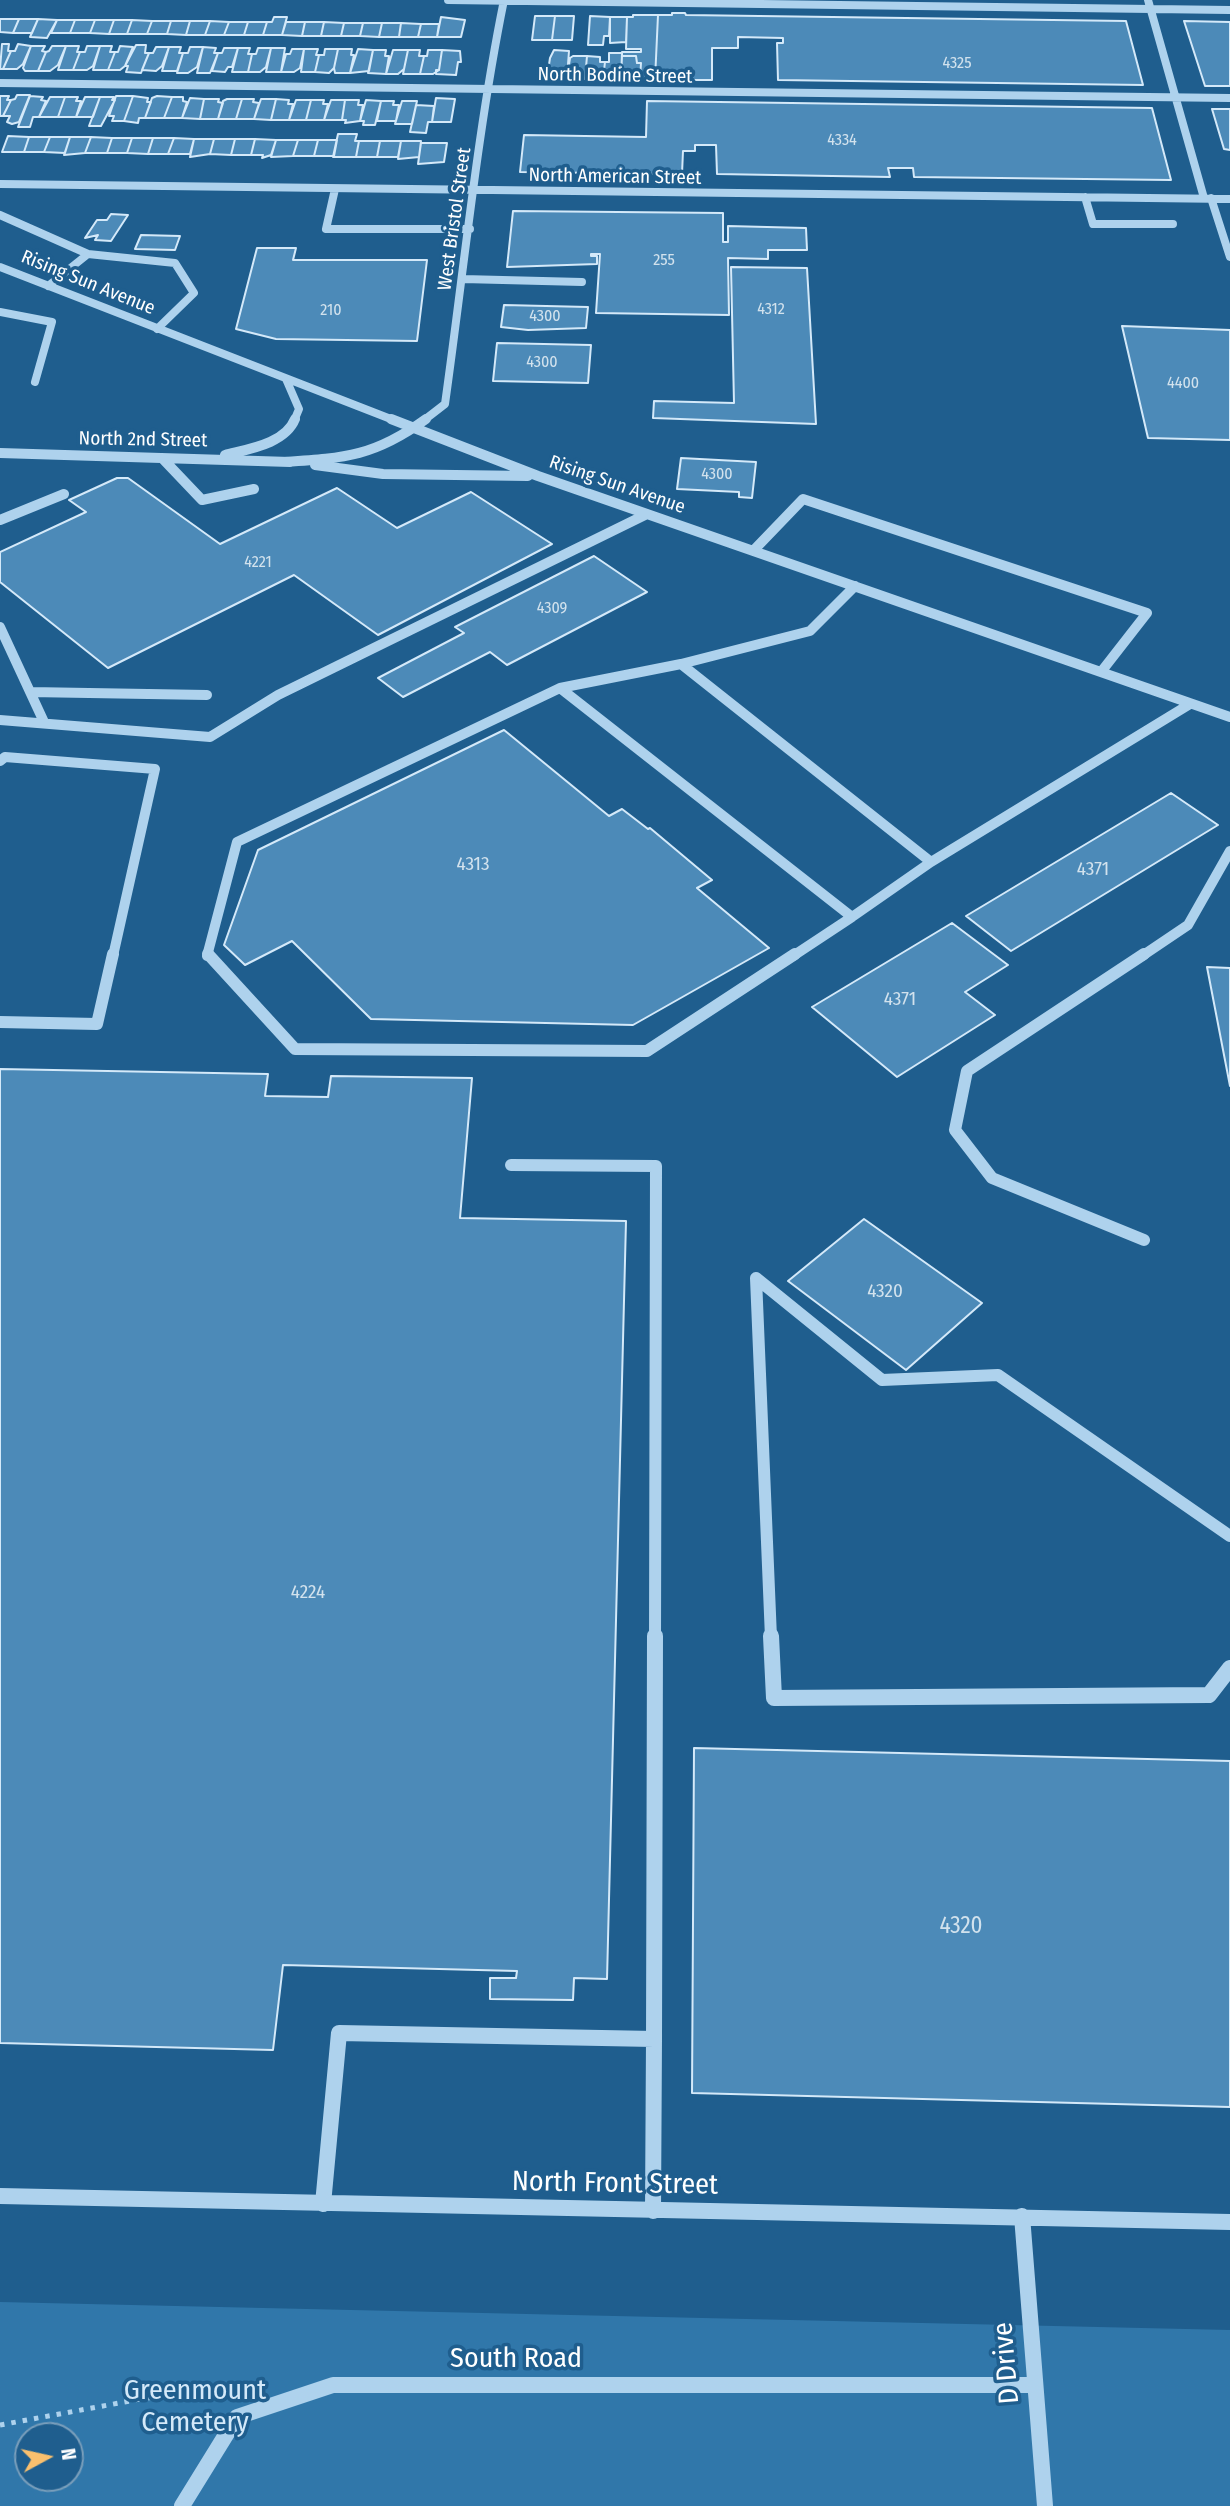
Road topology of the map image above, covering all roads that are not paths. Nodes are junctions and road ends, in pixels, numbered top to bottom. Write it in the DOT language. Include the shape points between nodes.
graph roads {
  1 [pos="448,0"];
  2 [pos="504,0"];
  3 [pos="1149,4"];
  4 [pos="1230,10"];
  5 [pos="0,83"];
  6 [pos="486,90"];
  7 [pos="1175,97"];
  8 [pos="1230,97"];
  9 [pos="0,184"];
  10 [pos="335,189"];
  11 [pos="475,192"];
  12 [pos="1085,197"];
  13 [pos="1208,198"];
  14 [pos="1230,199"];
  15 [pos="0,215"];
  16 [pos="1173,224"];
  17 [pos="470,229"];
  18 [pos="88,254"];
  19 [pos="1230,257"];
  20 [pos="0,267"];
  21 [pos="463,279"];
  22 [pos="582,282"];
  23 [pos="48,286"];
  24 [pos="0,312"];
  25 [pos="157,329"];
  26 [pos="286,379"];
  27 [pos="35,382"];
  28 [pos="415,428"];
  29 [pos="0,453"];
  30 [pos="162,458"];
  31 [pos="205,459"];
  32 [pos="285,462"];
  33 [pos="538,476"];
  34 [pos="254,489"];
  35 [pos="64,494"];
  36 [pos="647,514"];
  37 [pos="0,520"];
  38 [pos="754,551"];
  39 [pos="855,586"];
  40 [pos="0,627"];
  41 [pos="681,664"];
  42 [pos="1101,673"];
  43 [pos="560,688"];
  44 [pos="30,692"];
  45 [pos="207,695"];
  46 [pos="1190,704"];
  47 [pos="1230,718"];
  48 [pos="0,720"];
  49 [pos="44,722"];
  50 [pos="0,761"];
  51 [pos="1230,851"];
  52 [pos="931,862"];
  53 [pos="852,917"];
  54 [pos="0,1022"];
  55 [pos="511,1165"];
  56 [pos="1144,1240"];
  57 [pos="1230,1536"];
  58 [pos="1230,1668"];
  59 [pos="654,2039"];
  60 [pos="0,2196"];
  61 [pos="323,2204"];
  62 [pos="653,2211"];
  63 [pos="1022,2216"];
  64 [pos="1230,2222"];
  65 [pos="1035,2385"];
  66 [pos="182,2506"];
  67 [pos="1045,2506"];
  1 -- 2 [label="street"];
  2 -- 3 [label="street"];
  2 -- 6 [label="street, West Bristol Street"];
  3 -- 4 [label="street"];
  3 -- 7 [label="street"];
  5 -- 6 [label="street, North Bodine Street"];
  6 -- 7 [label="street, North Bodine Street"];
  6 -- 11 [label="street, West Bristol Street"];
  7 -- 8 [label="street, North Bodine Street"];
  7 -- 13 [label="street"];
  9 -- 10 [label="street, North American Street"];
  10 -- 11 [label="street, North American Street"];
  10 -- 17 [label="street" via="326,229"];
  11 -- 12 [label="street, North American Street"];
  11 -- 17 [label="street, West Bristol Street"];
  12 -- 13 [label="street, North American Street"];
  12 -- 16 [label="street" via="1093,224"];
  13 -- 14 [label="street, North American Street"];
  13 -- 19 [label="street"];
  15 -- 18 [label="street"];
  17 -- 21 [label="street, West Bristol Street"];
  18 -- 23 [label="street"];
  18 -- 25 [label="street" via="175,263 194,293"];
  20 -- 23 [label="street, Rising Sun Avenue"];
  21 -- 22 [label="street"];
  21 -- 28 [label="street, West Bristol Street" via="446,404"];
  23 -- 25 [label="street, Rising Sun Avenue"];
  24 -- 27 [label="street" via="52,323"];
  25 -- 26 [label="street, Rising Sun Avenue"];
  26 -- 28 [label="street, Rising Sun Avenue"];
  26 -- 31 [label="street" via="299,409 292,426 268,443"];
  28 -- 32 [label="street, North 2nd Street" via="363,454"];
  28 -- 33 [label="street, Rising Sun Avenue"];
  29 -- 30 [label="street, North 2nd Street"];
  30 -- 31 [label="street, North 2nd Street"];
  30 -- 34 [label="street" via="202,500"];
  31 -- 32 [label="street, North 2nd Street"];
  32 -- 33 [label="street, North 2nd Street" via="383,474"];
  33 -- 36 [label="street, Rising Sun Avenue"];
  35 -- 37 [label="street"];
  36 -- 38 [label="street, Rising Sun Avenue"];
  36 -- 49 [label="street" via="278,695 210,737"];
  38 -- 39 [label="street, Rising Sun Avenue"];
  38 -- 42 [label="street" via="803,499 1147,613"];
  39 -- 41 [label="street" via="810,631"];
  39 -- 42 [label="street, Rising Sun Avenue"];
  40 -- 44 [label="street"];
  41 -- 43 [label="street"];
  41 -- 52 [label="street"];
  42 -- 46 [label="street, Rising Sun Avenue"];
  43 -- 53 [label="street"];
  43 -- 53 [label="street" via="237,842 207,956 295,1049 647,1051"];
  44 -- 45 [label="street"];
  44 -- 49 [label="street"];
  46 -- 47 [label="street, Rising Sun Avenue"];
  46 -- 52 [label="street"];
  48 -- 49 [label="street"];
  50 -- 54 [label="street" via="5,757 155,769 97,1024"];
  51 -- 56 [label="street" via="1188,925 967,1071 955,1130 992,1178"];
  52 -- 53 [label="street"];
  55 -- 59 [label="street" via="656,1166"];
  57 -- 58 [label="street" via="998,1375 882,1380 756,1278 774,1698 1209,1695"];
  59 -- 61 [label="street" via="339,2033"];
  59 -- 62 [label="street"];
  60 -- 61 [label="street, North Front Street"];
  61 -- 62 [label="street, North Front Street"];
  62 -- 63 [label="street, North Front Street"];
  63 -- 64 [label="street, North Front Street"];
  63 -- 65 [label="street, D Drive"];
  65 -- 66 [label="street, South Road" via="333,2385 237,2417"];
  65 -- 67 [label="street, D Drive"];
}
